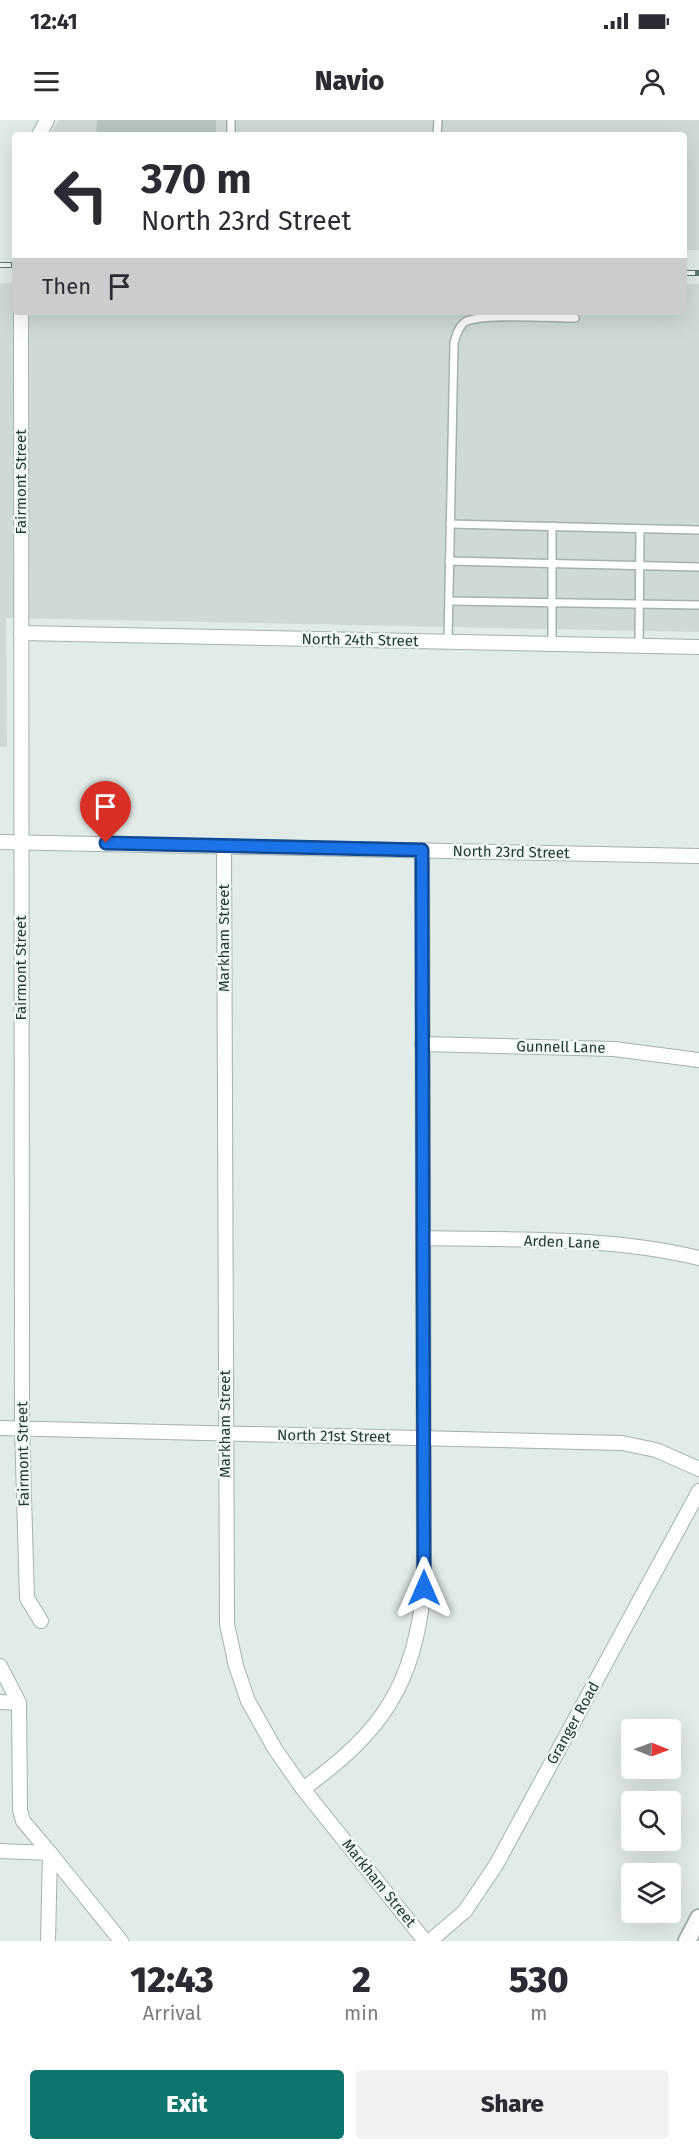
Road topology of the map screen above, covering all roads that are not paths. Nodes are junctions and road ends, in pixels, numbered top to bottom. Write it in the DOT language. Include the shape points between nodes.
graph roads {
  1 [pos="21,315"];
  2 [pos="575,318"];
  3 [pos="450,524"];
  4 [pos="552,526"];
  5 [pos="640,529"];
  6 [pos="699,530"];
  7 [pos="449,561"];
  8 [pos="552,564"];
  9 [pos="640,566"];
  10 [pos="699,567"];
  11 [pos="449,602"];
  12 [pos="552,604"];
  13 [pos="639,605"];
  14 [pos="699,605"];
  15 [pos="21,633"];
  16 [pos="448,642"];
  17 [pos="552,644"];
  18 [pos="639,646"];
  19 [pos="699,647"];
  20 [pos="0,842"];
  21 [pos="21,842"];
  22 [pos="224,846"];
  23 [pos="422,850"];
  24 [pos="699,856"];
  25 [pos="422,1044"];
  26 [pos="699,1060"];
  27 [pos="423,1238"];
  28 [pos="699,1258"];
  29 [pos="0,1428"];
  30 [pos="22,1428"];
  31 [pos="225,1434"];
  32 [pos="423,1438"];
  33 [pos="699,1469"];
  34 [pos="699,1491"];
  35 [pos="41,1621"];
  36 [pos="0,1666"];
  37 [pos="0,1702"];
  38 [pos="19,1703"];
  39 [pos="303,1789"];
  40 [pos="0,1851"];
  41 [pos="50,1853"];
  42 [pos="699,1918"];
  43 [pos="48,1941"];
  44 [pos="121,1941"];
  45 [pos="428,1941"];
  46 [pos="687,1941"];
  1 -- 15 [label="street, Fairmont Street"];
  2 -- 3 [label="lane" via="481,318 465,322 458,330 454,343"];
  3 -- 4 [label="lane"];
  3 -- 7 [label="lane"];
  4 -- 5 [label="lane"];
  4 -- 8 [label="lane"];
  5 -- 6 [label="lane"];
  5 -- 9 [label="lane"];
  7 -- 8 [label="lane"];
  7 -- 11 [label="lane"];
  8 -- 9 [label="lane"];
  8 -- 12 [label="lane"];
  9 -- 10 [label="lane"];
  9 -- 13 [label="lane"];
  11 -- 12 [label="lane"];
  11 -- 16 [label="lane"];
  12 -- 13 [label="lane"];
  12 -- 17 [label="lane"];
  13 -- 14 [label="lane"];
  13 -- 18 [label="lane"];
  15 -- 16 [label="street, North 24th Street"];
  15 -- 21 [label="street, Fairmont Street"];
  16 -- 17 [label="street, North 24th Street"];
  17 -- 18 [label="street, North 24th Street"];
  18 -- 19 [label="street, North 24th Street"];
  20 -- 21 [label="street, North 23rd Street"];
  21 -- 22 [label="street, North 23rd Street"];
  21 -- 30 [label="street, Fairmont Street"];
  22 -- 23 [label="street, North 23rd Street"];
  22 -- 31 [label="street, Markham Street"];
  23 -- 24 [label="street, North 23rd Street"];
  23 -- 25 [label="street"];
  25 -- 26 [label="street, Gunnell Lane" via="614,1049"];
  25 -- 27 [label="street"];
  27 -- 28 [label="street, Arden Lane" via="587,1241 661,1248"];
  27 -- 32 [label="street"];
  29 -- 30 [label="street, North 21st Street"];
  30 -- 31 [label="street, North 21st Street"];
  30 -- 35 [label="street, Fairmont Street" via="27,1598"];
  31 -- 32 [label="street, North 21st Street"];
  31 -- 39 [label="street, Markham Street" via="227,1624 236,1666 248,1701"];
  32 -- 33 [label="street, North 21st Street" via="622,1443 656,1449"];
  32 -- 39 [label="street" via="424,1588 420,1625 409,1665 378,1723 327,1772"];
  34 -- 45 [label="street, Granger Road" via="496,1865 465,1911"];
  36 -- 38 [label="street"];
  37 -- 38 [label="street"];
  38 -- 41 [label="street" via="20,1810 23,1821"];
  39 -- 45 [label="street, Markham Street"];
  40 -- 41 [label="street"];
  41 -- 43 [label="street"];
  41 -- 44 [label="street"];
  42 -- 46 [label="street"];
}
